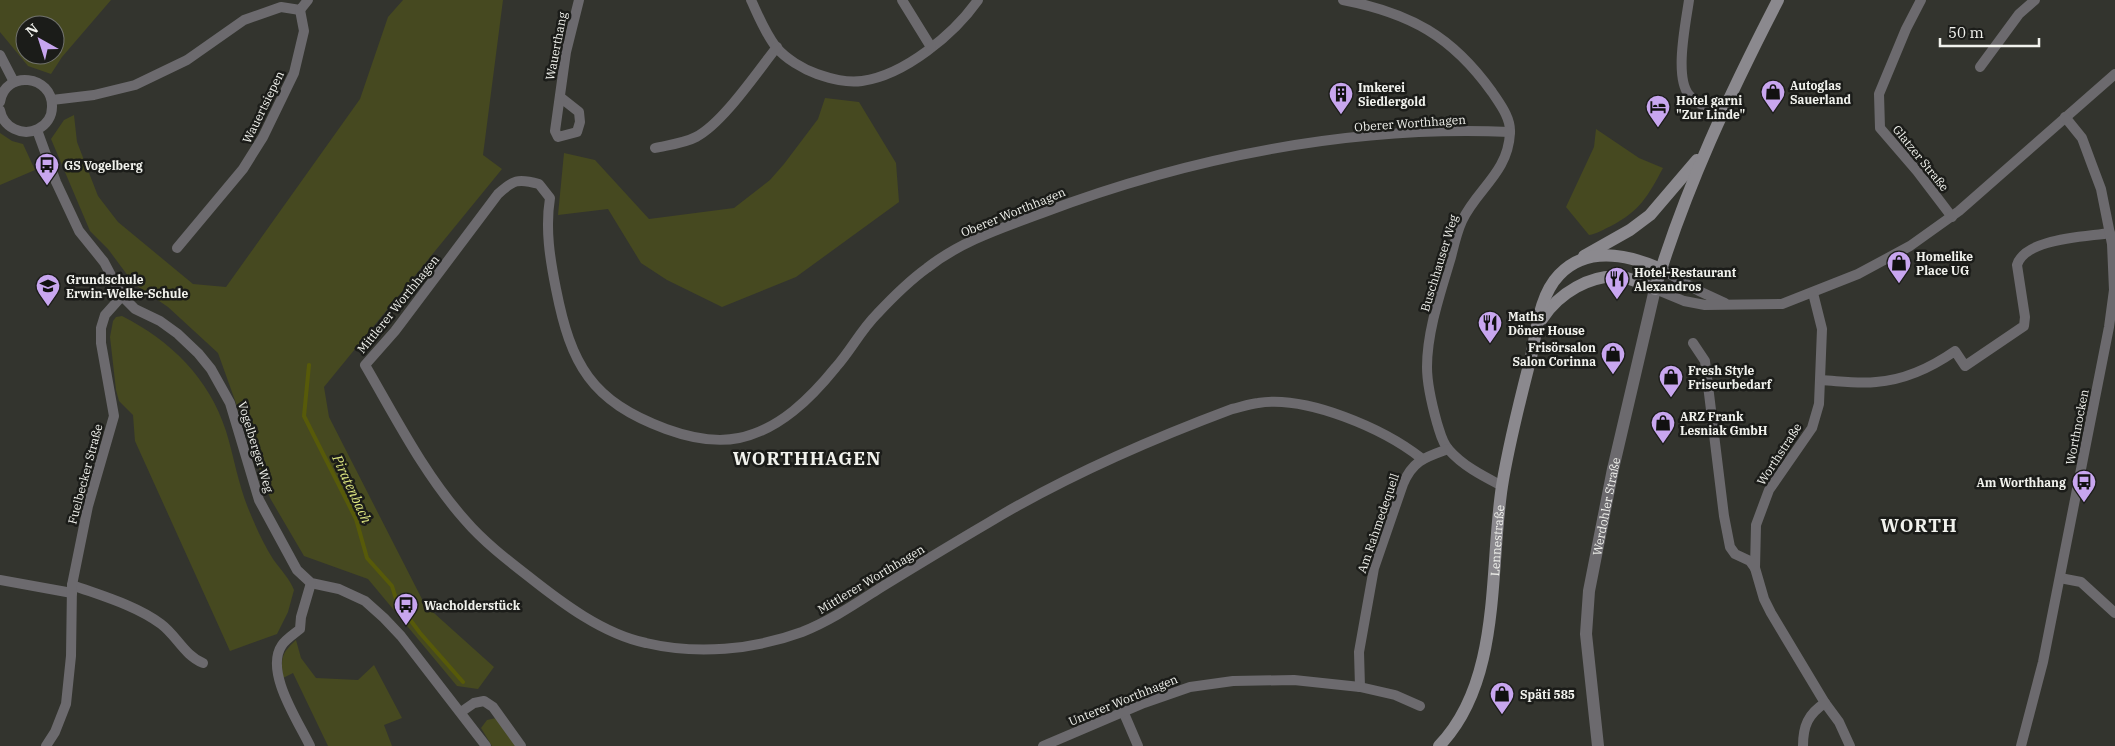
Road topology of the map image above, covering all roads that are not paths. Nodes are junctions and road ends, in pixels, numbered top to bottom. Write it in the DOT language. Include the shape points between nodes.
graph roads {
  1 [pos="308,0"];
  2 [pos="579,0"];
  3 [pos="751,0"];
  4 [pos="902,0"];
  5 [pos="978,0"];
  6 [pos="1343,0"];
  7 [pos="1689,0"];
  8 [pos="1778,0"];
  9 [pos="1921,0"];
  10 [pos="2035,0"];
  11 [pos="300,10"];
  12 [pos="777,47"];
  13 [pos="931,48"];
  14 [pos="0,55"];
  15 [pos="1980,67"];
  16 [pos="2115,74"];
  17 [pos="14,82"];
  18 [pos="560,97"];
  19 [pos="52,100"];
  20 [pos="0,102"];
  21 [pos="0,112"];
  22 [pos="1723,113"];
  23 [pos="2065,118"];
  24 [pos="37,130"];
  25 [pos="1510,132"];
  26 [pos="655,148"];
  27 [pos="1706,151"];
  28 [pos="550,198"];
  29 [pos="1952,217"];
  30 [pos="2112,240"];
  31 [pos="177,248"];
  32 [pos="1661,269"];
  33 [pos="1560,274"];
  34 [pos="1655,289"];
  35 [pos="1813,293"];
  36 [pos="122,296"];
  37 [pos="1729,304"];
  38 [pos="1538,328"];
  39 [pos="1693,343"];
  40 [pos="1821,380"];
  41 [pos="1448,449"];
  42 [pos="1422,458"];
  43 [pos="1502,486"];
  44 [pos="1755,568"];
  45 [pos="2060,578"];
  46 [pos="0,580"];
  47 [pos="311,583"];
  48 [pos="72,589"];
  49 [pos="2115,613"];
  50 [pos="204,663"];
  51 [pos="1360,687"];
  52 [pos="1825,703"];
  53 [pos="1420,706"];
  54 [pos="1123,711"];
  55 [pos="461,712"];
  56 [pos="46,746"];
  57 [pos="310,746"];
  58 [pos="486,746"];
  59 [pos="521,746"];
  60 [pos="1043,746"];
  61 [pos="1138,746"];
  62 [pos="1439,746"];
  63 [pos="1598,746"];
  64 [pos="1803,746"];
  65 [pos="1850,746"];
  66 [pos="2022,746"];
  1 -- 11 [label="street"];
  2 -- 18 [label="street, Wauerthang" via="566,52"];
  3 -- 12 [label="street"];
  4 -- 13 [label="street"];
  5 -- 13 [label="street"];
  6 -- 25 [label="street, Buschhauser Weg" via="1410,19 1457,50 1502,107"];
  7 -- 22 [label="street" via="1682,63 1686,89 1695,101"];
  8 -- 22 [label="main road, Werdohler Straße"];
  9 -- 29 [label="street, Glatzer Straße" via="1880,94 1880,128"];
  10 -- 15 [label="street" via="2019,14"];
  11 -- 19 [label="street" via="281,8 244,20 187,60 135,85 94,95"];
  11 -- 31 [label="street, Wauertsiepen" via="304,31 294,73 263,138 243,169"];
  12 -- 13 [label="street" via="808,70 835,80 861,81 904,66"];
  12 -- 26 [label="street" via="707,131 694,138"];
  14 -- 17 [label="street"];
  16 -- 23 [label="street"];
  17 -- 19 [label="street" via="39,82"];
  17 -- 20 [label="street" via="4,91"];
  19 -- 24 [label="street" via="49,119"];
  21 -- 24 [label="street" via="4,121 19,131"];
  22 -- 27 [label="main road, Werdohler Straße"];
  23 -- 29 [label="street"];
  23 -- 30 [label="street, Worthnocken" via="2082,138 2101,189"];
  24 -- 36 [label="street" via="79,231 104,262"];
  25 -- 28 [label="street, Oberer Worthhagen" via="1391,135 1298,144 1181,168 1071,202 983,235 954,249 925,269 876,315 808,398 777,424 738,438 704,439 646,421 606,396 591,381 577,361 563,325 548,239"];
  25 -- 41 [label="street, Buschhauser Weg" via="1505,158 1462,221 1430,336 1428,381 1435,416"];
  27 -- 32 [label="main road, Werdohler Straße"];
  27 -- 33 [label="main road" via="1650,215"];
  28 -- 42 [label="street, Mittlerer Worthhagen" via="538,184 528,181 510,183 498,194 390,337 365,365 408,441 464,520 547,592 606,628 645,643 709,651 759,644 802,632 836,616 992,520 1075,476 1208,418 1259,402 1290,403 1360,423 1405,445"];
  29 -- 35 [label="street" via="1895,255"];
  30 -- 40 [label="street" via="2045,243 2028,252 2019,260 2018,266 2024,326 1965,366 1955,351 1899,378 1876,382"];
  30 -- 45 [label="street, Worthnocken" via="2113,306"];
  32 -- 33 [label="main road, Lennestraße" via="1634,258 1614,255 1586,260"];
  32 -- 34 [label="main road, Werdohler Straße"];
  32 -- 37 [label="street"];
  33 -- 38 [label="main road, Lennestraße" via="1546,295"];
  34 -- 37 [label="street" via="1693,303"];
  34 -- 38 [label="main road, Lennestraße" via="1622,277 1589,282 1559,299"];
  34 -- 63 [label="street, Werdohler Straße" via="1613,469 1589,591 1586,634"];
  35 -- 37 [label="street" via="1782,304"];
  35 -- 40 [label="street, Worthstraße" via="1822,323"];
  36 -- 47 [label="street, Vogelberger Weg" via="135,309 178,334 211,369 230,403 259,500 297,570"];
  36 -- 48 [label="street, Fuelbecker Straße" via="105,315 102,328 101,343 114,416 90,498"];
  38 -- 43 [label="main road, Lennestraße"];
  39 -- 44 [label="street" via="1705,360 1730,547"];
  40 -- 44 [label="street, Worthstraße" via="1812,428 1761,508 1756,524"];
  41 -- 42 [label="street"];
  41 -- 43 [label="street, Buschhauser Weg" via="1464,464"];
  42 -- 51 [label="street, Am Rahmedequell" via="1408,474 1374,568 1359,652"];
  43 -- 62 [label="main road, Lennestraße" via="1495,539 1492,609 1482,663 1472,698"];
  44 -- 52 [label="street, Worthstraße" via="1771,613"];
  45 -- 49 [label="street" via="2081,582"];
  45 -- 66 [label="street, Worthnocken"];
  46 -- 48 [label="street"];
  47 -- 55 [label="street" via="339,589 365,601 401,636"];
  47 -- 57 [label="street" via="300,629 282,645 276,663 279,684"];
  48 -- 50 [label="street" via="148,615 164,626 193,659"];
  48 -- 56 [label="street, Fuelbecker Straße" via="66,704"];
  51 -- 53 [label="street, Unterer Worthhagen" via="1395,695"];
  51 -- 54 [label="street, Unterer Worthhagen" via="1294,680 1233,681 1190,687"];
  52 -- 64 [label="street" via="1810,714 1804,727"];
  52 -- 65 [label="street, Worthstraße" via="1839,722"];
  54 -- 60 [label="street, Unterer Worthhagen"];
  54 -- 61 [label="street"];
  55 -- 58 [label="street"];
  55 -- 59 [label="street" via="474,703 484,701 493,707"];
}
